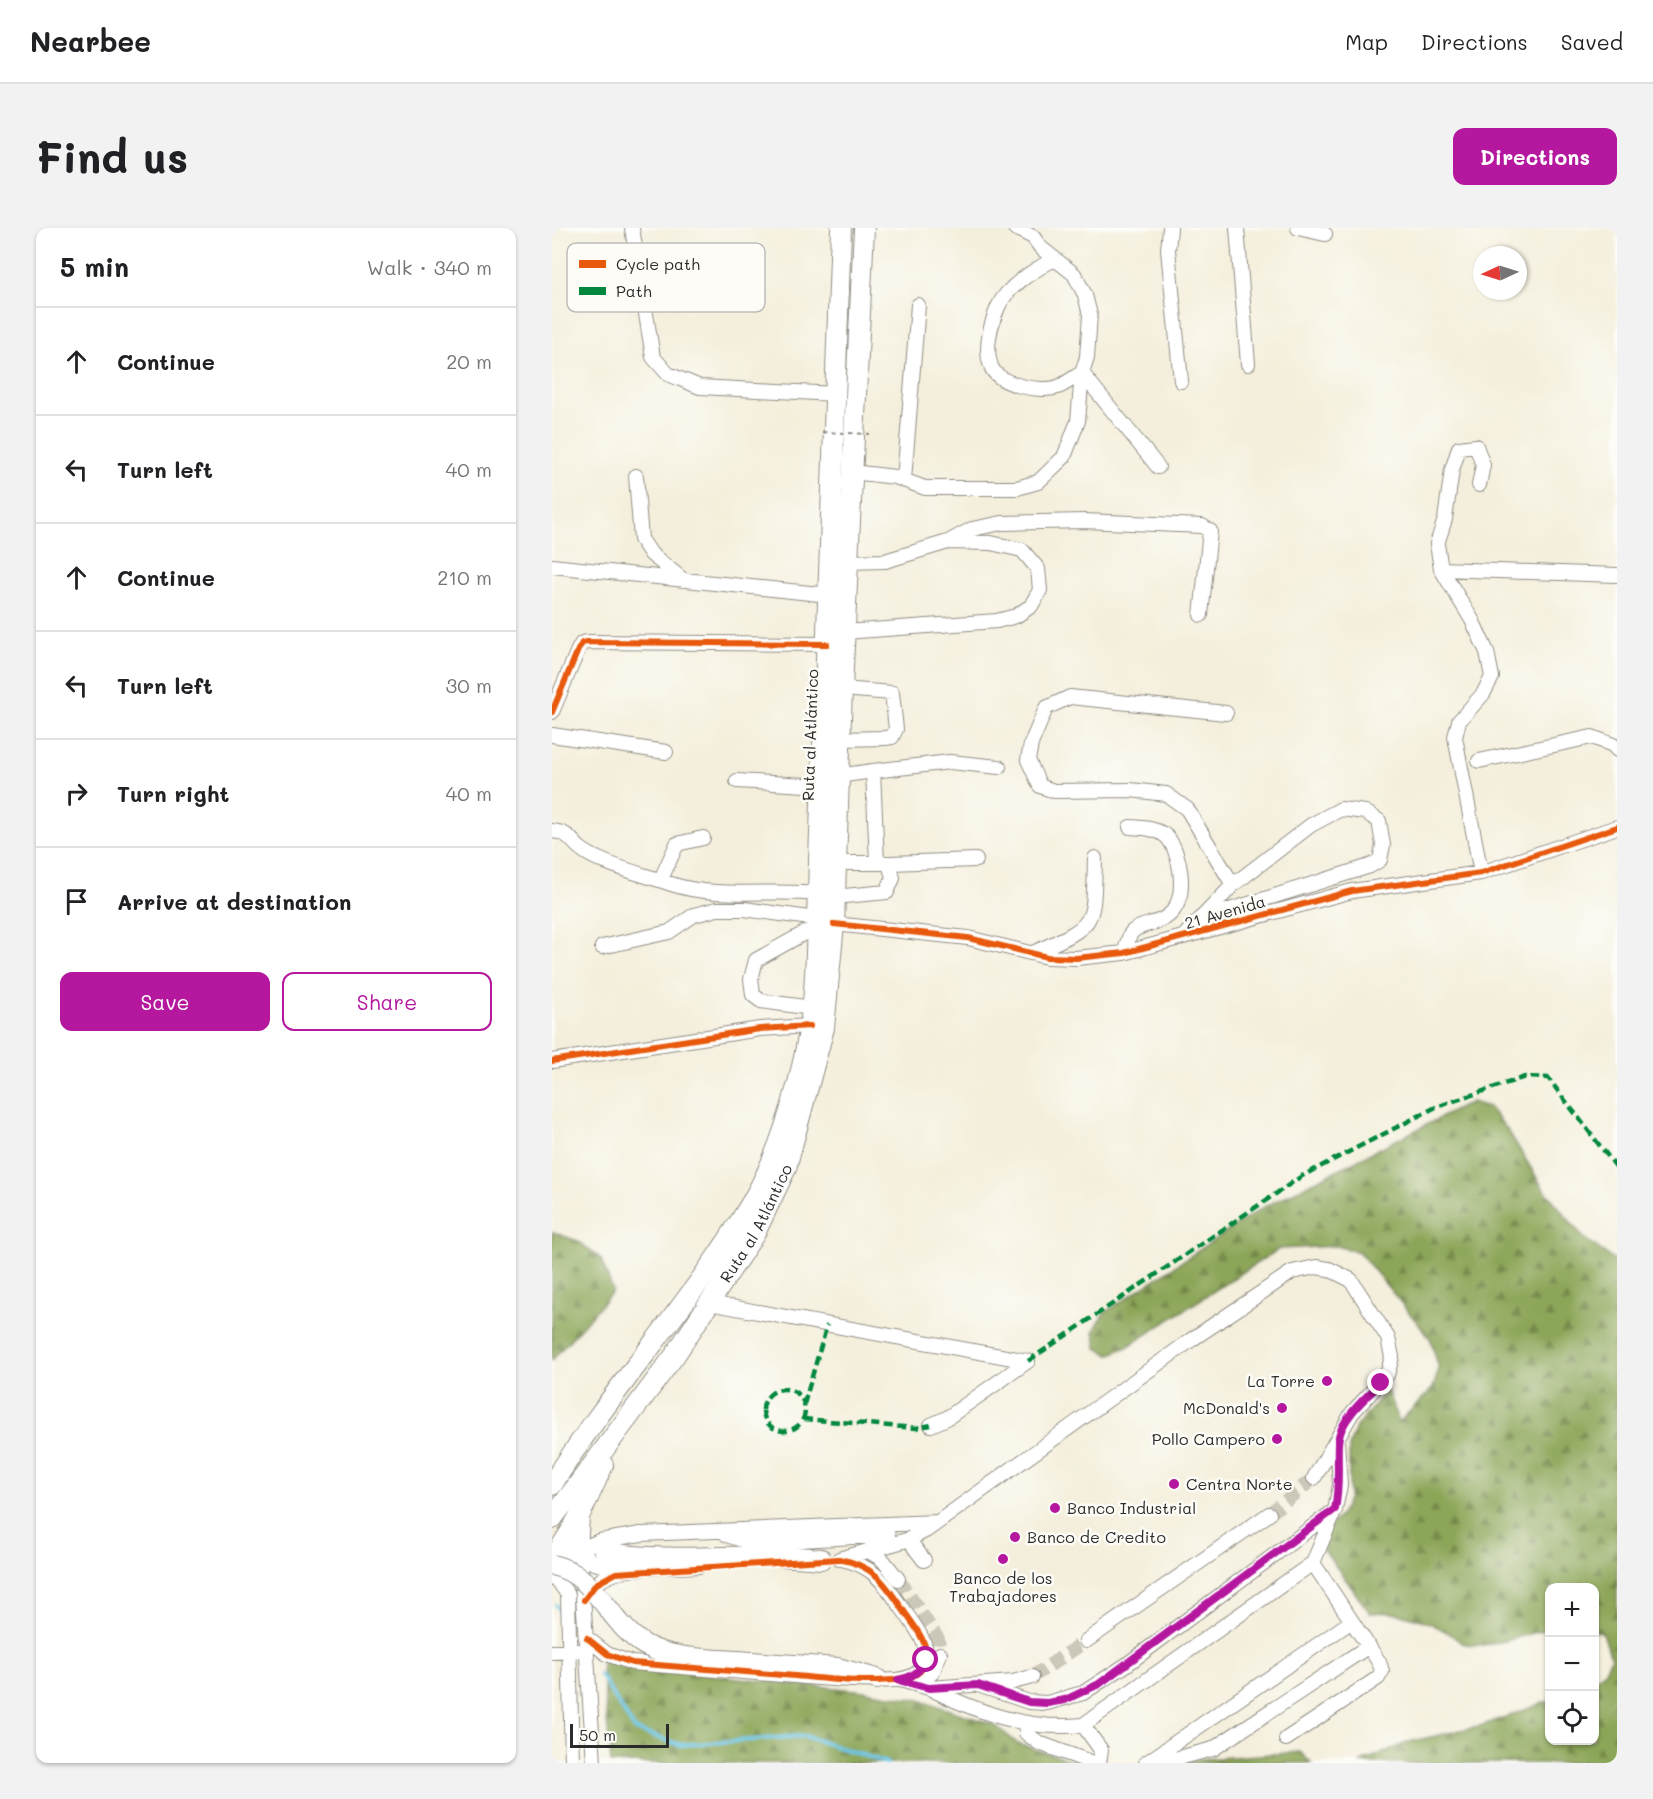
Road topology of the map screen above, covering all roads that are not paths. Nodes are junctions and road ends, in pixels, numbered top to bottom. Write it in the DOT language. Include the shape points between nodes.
graph roads {
  1 [pos="632,228"];
  2 [pos="1015,228"];
  3 [pos="1170,228"];
  4 [pos="1237,228"];
  5 [pos="1298,228"];
  6 [pos="852,229"];
  7 [pos="1325,234"];
  8 [pos="634,243"];
  9 [pos="1054,259"];
  10 [pos="918,305"];
  11 [pos="646,312"];
  12 [pos="1248,364"];
  13 [pos="1082,373"];
  14 [pos="1181,381"];
  15 [pos="835,394"];
  16 [pos="1158,467"];
  17 [pos="852,472"];
  18 [pos="636,476"];
  19 [pos="904,480"];
  20 [pos="1479,486"];
  21 [pos="948,542"];
  22 [pos="848,562"];
  23 [pos="552,566"];
  24 [pos="1441,569"];
  25 [pos="1617,575"];
  26 [pos="683,580"];
  27 [pos="829,595"];
  28 [pos="1202,615"];
  29 [pos="844,632"];
  30 [pos="827,644"];
  31 [pos="842,689"];
  32 [pos="552,712"];
  33 [pos="1226,713"];
  34 [pos="552,735"];
  35 [pos="840,739"];
  36 [pos="1617,750"];
  37 [pos="666,752"];
  38 [pos="1479,761"];
  39 [pos="999,766"];
  40 [pos="873,771"];
  41 [pos="737,781"];
  42 [pos="830,781"];
  43 [pos="1130,827"];
  44 [pos="1617,827"];
  45 [pos="552,831"];
  46 [pos="703,838"];
  47 [pos="1095,858"];
  48 [pos="976,860"];
  49 [pos="836,862"];
  50 [pos="883,863"];
  51 [pos="1481,873"];
  52 [pos="661,879"];
  53 [pos="1233,885"];
  54 [pos="826,896"];
  55 [pos="1202,919"];
  56 [pos="823,923"];
  57 [pos="1181,938"];
  58 [pos="602,947"];
  59 [pos="1033,953"];
  60 [pos="1124,953"];
  61 [pos="811,1017"];
  62 [pos="552,1061"];
  63 [pos="754,1198"];
  64 [pos="709,1304"];
  65 [pos="622,1424"];
  66 [pos="932,1425"];
  67 [pos="583,1434"];
  68 [pos="1337,1441"];
  69 [pos="552,1471"];
  70 [pos="1314,1478"];
  71 [pos="561,1483"];
  72 [pos="1335,1509"];
  73 [pos="582,1512"];
  74 [pos="1269,1514"];
  75 [pos="552,1519"];
  76 [pos="939,1522"];
  77 [pos="719,1532"];
  78 [pos="888,1535"];
  79 [pos="751,1543"];
  80 [pos="914,1547"];
  81 [pos="580,1550"];
  82 [pos="605,1552"];
  83 [pos="870,1552"];
  84 [pos="723,1556"];
  85 [pos="830,1559"];
  86 [pos="924,1560"];
  87 [pos="552,1562"];
  88 [pos="1313,1563"];
  89 [pos="627,1571"];
  90 [pos="552,1578"];
  91 [pos="898,1579"];
  92 [pos="584,1600"];
  93 [pos="1352,1621"];
  94 [pos="1086,1641"];
  95 [pos="588,1644"];
  96 [pos="1369,1646"];
  97 [pos="569,1651"];
  98 [pos="552,1652"];
  99 [pos="940,1654"];
  100 [pos="1032,1677"];
  101 [pos="877,1680"];
  102 [pos="898,1680"];
  103 [pos="978,1685"];
  104 [pos="923,1686"];
  105 [pos="1085,1728"];
  106 [pos="1026,1733"];
  107 [pos="1286,1739"];
  108 [pos="1070,1755"];
  109 [pos="572,1763"];
  110 [pos="594,1763"];
  111 [pos="1093,1763"];
  112 [pos="1099,1763"];
  113 [pos="1146,1763"];
  114 [pos="1159,1763"];
  1 -- 8 [label="street"];
  2 -- 9 [label="street" via="1033,237"];
  3 -- 14 [label="street" via="1168,250"];
  4 -- 12 [label="street"];
  5 -- 7 [label="street"];
  6 -- 15 [label="highway, Ruta al Atlántico"];
  6 -- 17 [label="highway, Ruta al Atlántico"];
  9 -- 13 [label="street" via="1074,274 1090,315"];
  9 -- 13 [label="street" via="1010,291 998,305 989,337 991,366 998,376 1025,388 1056,388"];
  10 -- 19 [label="street"];
  11 -- 15 [label="street" via="653,357 668,374 700,387"];
  13 -- 16 [label="street"];
  13 -- 19 [label="street" via="1078,421 1064,457 1038,482 1017,488 925,488"];
  15 -- 27 [label="highway, Ruta al Atlántico"];
  17 -- 19 [label="street"];
  17 -- 22 [label="highway, Ruta al Atlántico"];
  18 -- 26 [label="street" via="641,539 651,554"];
  20 -- 24 [label="street" via="1483,465 1476,446 1459,448 1437,544"];
  21 -- 22 [label="street" via="885,561"];
  21 -- 28 [label="street" via="972,529 1002,523 1083,521 1202,526 1210,531"];
  21 -- 29 [label="street" via="990,543 1022,550 1038,569 1040,590 1030,606 1016,616 997,621"];
  22 -- 29 [label="highway, Ruta al Atlántico"];
  23 -- 26 [label="street"];
  24 -- 25 [label="street"];
  24 -- 51 [label="street" via="1472,620 1487,652 1492,677 1484,694 1459,721 1455,737"];
  26 -- 27 [label="street"];
  27 -- 30 [label="highway, Ruta al Atlántico"];
  29 -- 31 [label="highway, Ruta al Atlántico"];
  30 -- 32 [label="street" via="582,643"];
  30 -- 42 [label="highway, Ruta al Atlántico"];
  31 -- 35 [label="highway, Ruta al Atlántico"];
  31 -- 35 [label="street" via="892,693 897,729 892,737"];
  33 -- 53 [label="street" via="1070,697 1046,708 1028,760 1040,786 1054,791 1130,790 1166,794 1187,809"];
  34 -- 37 [label="street"];
  35 -- 42 [label="highway, Ruta al Atlántico"];
  36 -- 38 [label="street" via="1592,737"];
  39 -- 40 [label="street" via="950,762"];
  40 -- 42 [label="street"];
  40 -- 50 [label="street"];
  41 -- 42 [label="street"];
  42 -- 49 [label="highway, Ruta al Atlántico"];
  42 -- 54 [label="highway, Ruta al Atlántico"];
  43 -- 60 [label="street" via="1148,828 1165,835 1174,848 1180,891 1175,909 1165,918 1130,933"];
  44 -- 51 [label="street, 21 Avenida"];
  45 -- 52 [label="street" via="572,838 583,852"];
  46 -- 52 [label="street" via="676,844"];
  47 -- 59 [label="street" via="1094,911 1087,924"];
  48 -- 50 [label="street"];
  49 -- 50 [label="street"];
  49 -- 54 [label="highway, Ruta al Atlántico"];
  50 -- 54 [label="street" via="893,878 887,892"];
  51 -- 57 [label="street, 21 Avenida" via="1352,891"];
  52 -- 54 [label="street" via="702,890"];
  53 -- 55 [label="street"];
  53 -- 55 [label="street" via="1311,825 1341,809 1365,812 1379,820 1383,845 1380,860 1370,866"];
  54 -- 56 [label="highway, Ruta al Atlántico"];
  55 -- 57 [label="street"];
  56 -- 58 [label="street, 21 Avenida" via="744,909 717,909 694,915 669,932"];
  56 -- 59 [label="street, 21 Avenida" via="968,938"];
  56 -- 61 [label="highway, Ruta al Atlántico"];
  56 -- 61 [label="street" via="756,960 751,980 753,995 761,1001"];
  56 -- 64 [label="highway, Ruta al Atlántico" via="824,1028 786,1168 755,1233"];
  57 -- 60 [label="street, 21 Avenida"];
  59 -- 60 [label="street, 21 Avenida" via="1076,958"];
  61 -- 62 [label="street" via="760,1029"];
  61 -- 63 [label="highway, Ruta al Atlántico" via="791,1102"];
  63 -- 67 [label="highway, Ruta al Atlántico" via="680,1308"];
  63 -- 71 [label="highway" via="715,1271"];
  64 -- 65 [label="highway, Ruta al Atlántico"];
  64 -- 66 [label="street" via="1028,1361"];
  65 -- 73 [label="highway"];
  65 -- 75 [label="highway, Ruta al Atlántico"];
  67 -- 69 [label="highway"];
  67 -- 71 [label="highway, Ruta al Atlántico"];
  68 -- 70 [label="street"];
  68 -- 72 [label="street" via="1340,1485"];
  68 -- 76 [label="street" via="1352,1413 1387,1375 1391,1347 1351,1281 1329,1269 1304,1268 1292,1272 1191,1340"];
  72 -- 88 [label="street"];
  72 -- 103 [label="street" via="1126,1665 1083,1692 1047,1703 1029,1702"];
  73 -- 81 [label="street"];
  73 -- 87 [label="highway"];
  74 -- 94 [label="street"];
  76 -- 77 [label="street"];
  76 -- 83 [label="street" via="907,1540"];
  77 -- 79 [label="street"];
  77 -- 81 [label="street" via="641,1534 599,1541"];
  78 -- 79 [label="street"];
  79 -- 84 [label="street"];
  80 -- 86 [label="street"];
  81 -- 87 [label="street"];
  81 -- 89 [label="street" via="594,1563"];
  81 -- 92 [label="street"];
  82 -- 84 [label="highway" via="624,1556"];
  83 -- 85 [label="street"];
  83 -- 91 [label="street" via="882,1559"];
  84 -- 85 [label="highway" via="768,1554"];
  85 -- 89 [label="street"];
  85 -- 102 [label="street" via="870,1569 882,1579 920,1634 926,1660 921,1670"];
  87 -- 101 [label="highway, bridge" via="588,1583 631,1632 652,1648 675,1655 838,1668"];
  88 -- 93 [label="street"];
  88 -- 105 [label="street"];
  89 -- 92 [label="street" via="605,1577"];
  90 -- 97 [label="street" via="568,1595"];
  92 -- 95 [label="street"];
  93 -- 96 [label="street"];
  93 -- 113 [label="street"];
  95 -- 97 [label="street"];
  95 -- 101 [label="street" via="632,1663"];
  95 -- 110 [label="street"];
  96 -- 107 [label="street" via="1382,1671 1378,1678"];
  96 -- 114 [label="street" via="1213,1749"];
  97 -- 98 [label="street"];
  97 -- 109 [label="street"];
  99 -- 104 [label="street"];
  100 -- 103 [label="street"];
  101 -- 102 [label="street"];
  102 -- 104 [label="street"];
  103 -- 104 [label="street"];
  104 -- 105 [label="street" via="1017,1722"];
  105 -- 108 [label="street" via="1082,1748"];
  105 -- 112 [label="street" via="1101,1750"];
  106 -- 108 [label="street" via="1039,1743"];
  108 -- 111 [label="street"];
}
